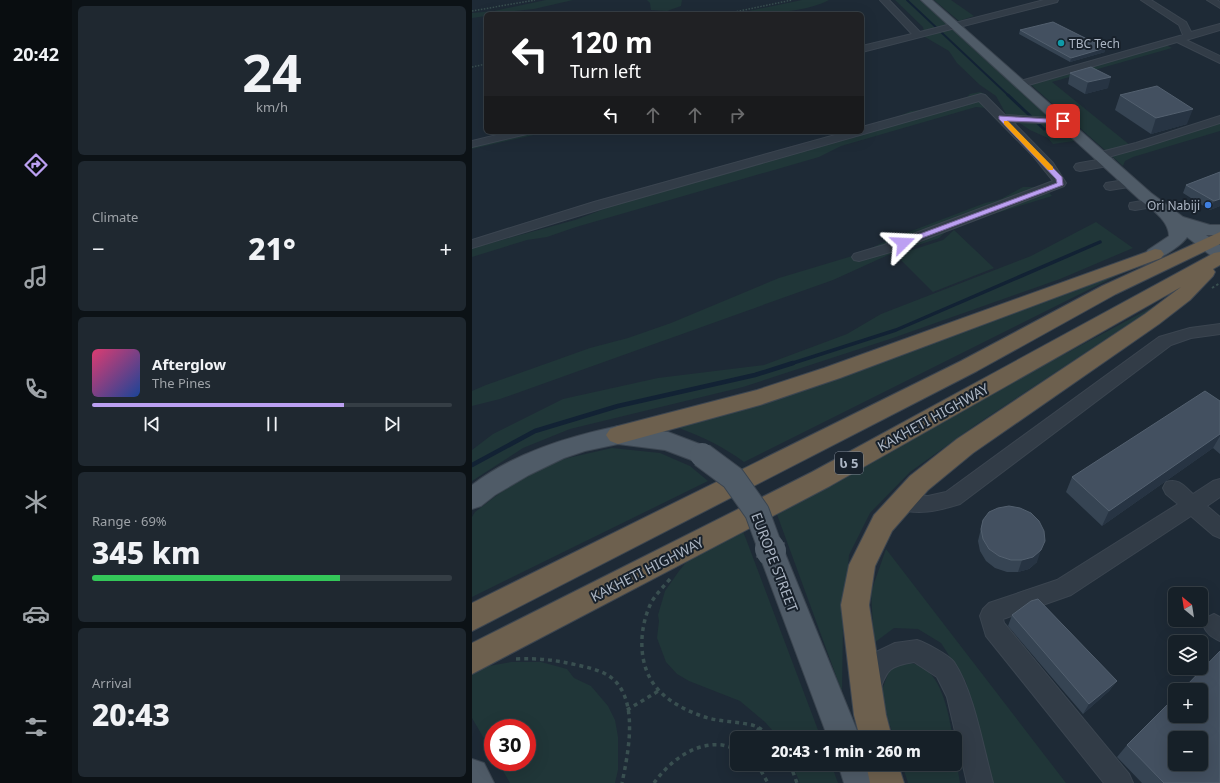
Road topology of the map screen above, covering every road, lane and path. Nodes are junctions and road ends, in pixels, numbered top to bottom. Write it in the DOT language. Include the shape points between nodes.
graph roads {
  1 [pos="535,0"];
  2 [pos="792,0"];
  3 [pos="884,0"];
  4 [pos="926,0"];
  5 [pos="1054,0"];
  6 [pos="1145,0"];
  7 [pos="1211,0"];
  8 [pos="1220,5"];
  9 [pos="472,11"];
  10 [pos="735,12"];
  11 [pos="956,26"];
  12 [pos="1220,26"];
  13 [pos="918,35"];
  14 [pos="1188,36"];
  15 [pos="1178,39"];
  16 [pos="864,48"];
  17 [pos="1220,60"];
  18 [pos="484,64"];
  19 [pos="472,67"];
  20 [pos="1021,84"];
  21 [pos="1001,117"];
  22 [pos="1220,119"];
  23 [pos="1063,121"];
  24 [pos="864,130"];
  25 [pos="514,134"];
  26 [pos="852,134"];
  27 [pos="472,144"];
  28 [pos="1105,158"];
  29 [pos="1080,167"];
  30 [pos="1130,183"];
  31 [pos="1110,186"];
  32 [pos="1154,203"];
  33 [pos="1135,206"];
  34 [pos="1167,215"];
  35 [pos="472,244"];
  36 [pos="1218,247"];
  37 [pos="1154,254"];
  38 [pos="859,257"];
  39 [pos="1220,329"];
  40 [pos="618,435"];
  41 [pos="1220,487"];
  42 [pos="1173,488"];
  43 [pos="472,499"];
  44 [pos="902,502"];
  45 [pos="1192,505"];
  46 [pos="1220,530"];
  47 [pos="673,574"];
  48 [pos="472,618"];
  49 [pos="472,659"];
  50 [pos="509,660"];
  51 [pos="660,690"];
  52 [pos="868,692"];
  53 [pos="627,710"];
  54 [pos="759,728"];
  55 [pos="758,731"];
  56 [pos="763,731"];
  57 [pos="841,731"];
  58 [pos="874,731"];
  59 [pos="730,747"];
  60 [pos="761,771"];
  61 [pos="792,771"];
  62 [pos="857,771"];
  63 [pos="884,771"];
  64 [pos="472,775"];
  65 [pos="477,783"];
  66 [pos="622,783"];
  67 [pos="654,783"];
  68 [pos="768,783"];
  69 [pos="796,783"];
  70 [pos="861,783"];
  71 [pos="887,783"];
  72 [pos="980,783"];
  73 [pos="1120,783"];
  1 -- 9 [label="path"];
  2 -- 10 [label="path"];
  3 -- 13 [label="street"];
  4 -- 11 [label="main road"];
  5 -- 11 [label="street"];
  6 -- 14 [label="street" via="1183,24"];
  7 -- 8 [label="street"];
  11 -- 13 [label="street"];
  11 -- 20 [label="main road"];
  12 -- 14 [label="street"];
  13 -- 16 [label="street"];
  14 -- 15 [label="street"];
  15 -- 17 [label="street"];
  15 -- 20 [label="street"];
  18 -- 19 [label="path"];
  20 -- 23 [label="main road"];
  21 -- 23 [label="street" via="1010,120"];
  21 -- 24 [label="street" via="981,98"];
  21 -- 38 [label="street" via="1059,178 1060,184"];
  22 -- 28 [label="street"];
  23 -- 28 [label="main road"];
  25 -- 27 [label="street"];
  26 -- 35 [label="street" via="599,205"];
  28 -- 29 [label="street"];
  28 -- 30 [label="main road"];
  30 -- 31 [label="street"];
  30 -- 32 [label="main road"];
  32 -- 33 [label="street"];
  32 -- 34 [label="main road"];
  34 -- 36 [label="main road"];
  34 -- 37 [label="main road" via="1178,231 1178,238"];
  36 -- 37 [label="highway" via="1171,250"];
  36 -- 44 [label="highway" via="1183,296 965,446 919,483"];
  36 -- 48 [label="highway, KAKHETI HIGHWAY / ს 5" via="1109,290 969,366"];
  36 -- 49 [label="highway, KAKHETI HIGHWAY / ს 5" via="828,475"];
  37 -- 40 [label="highway" via="832,373 760,397"];
  39 -- 44 [label="street" via="1190,333 1166,341 953,498 920,506"];
  40 -- 43 [label="main road, EUROPE STREET" via="556,451 520,468"];
  40 -- 57 [label="main road, EUROPE STREET, bridge" via="668,441 702,455 733,478 757,512"];
  41 -- 45 [label="street"];
  42 -- 45 [label="street"];
  44 -- 52 [label="highway" via="883,523 862,565 855,605"];
  45 -- 46 [label="street"];
  45 -- 73 [label="street" via="1063,588 997,610 991,616 994,628"];
  47 -- 51 [label="path" via="650,605 642,633 642,648 647,668 655,686"];
  50 -- 53 [label="path" via="538,658 599,670 616,682 624,694"];
  51 -- 53 [label="path"];
  51 -- 54 [label="path" via="667,698 707,718"];
  52 -- 58 [label="highway"];
  52 -- 72 [label="street" via="880,662 895,654 917,651 945,669 958,695"];
  53 -- 66 [label="path" via="630,739"];
  54 -- 55 [label="path"];
  54 -- 56 [label="path"];
  59 -- 67 [label="path" via="720,744 699,747 678,756"];
  60 -- 68 [label="path"];
  61 -- 69 [label="path"];
  62 -- 70 [label="main road"];
  63 -- 71 [label="highway"];
  64 -- 65 [label="main road"];
}
